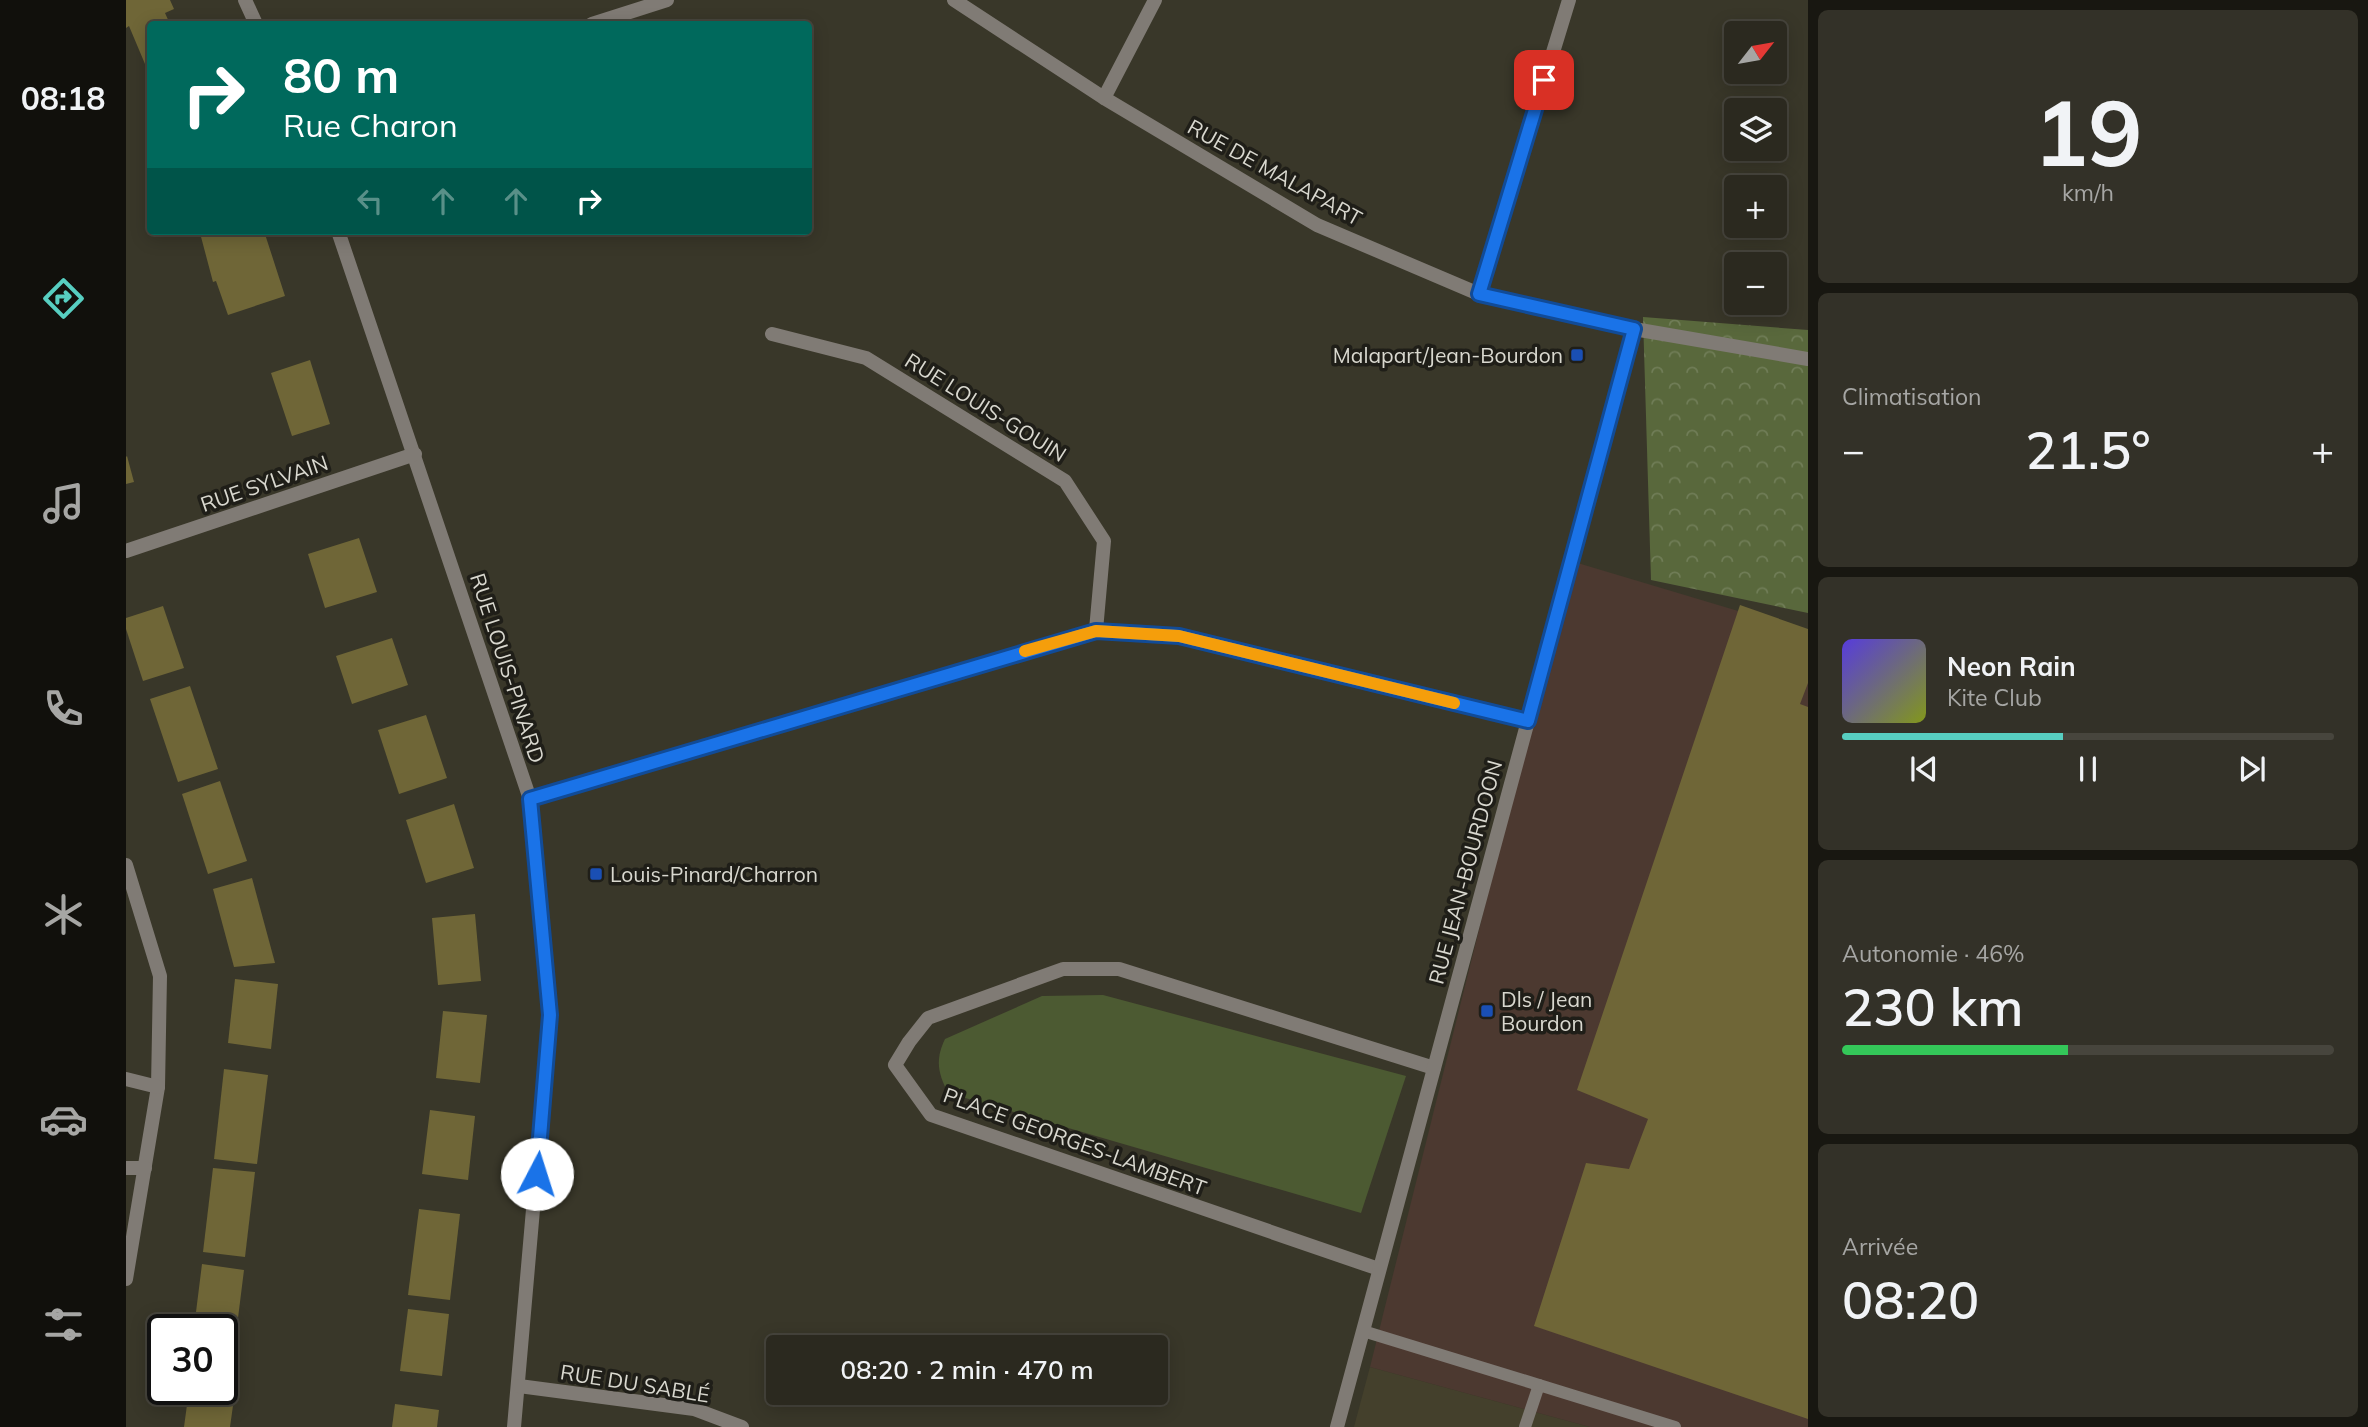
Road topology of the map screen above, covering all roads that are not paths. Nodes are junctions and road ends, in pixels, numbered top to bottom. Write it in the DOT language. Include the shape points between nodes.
graph roads {
  1 [pos="245,0"];
  2 [pos="667,0"];
  3 [pos="954,0"];
  4 [pos="1155,0"];
  5 [pos="1569,0"];
  6 [pos="255,21"];
  7 [pos="601,21"];
  8 [pos="1104,98"];
  9 [pos="339,235"];
  10 [pos="1479,294"];
  11 [pos="1634,329"];
  12 [pos="772,334"];
  13 [pos="1808,359"];
  14 [pos="415,454"];
  15 [pos="126,551"];
  16 [pos="1096,631"];
  17 [pos="1528,721"];
  18 [pos="530,799"];
  19 [pos="126,865"];
  20 [pos="1434,1068"];
  21 [pos="126,1079"];
  22 [pos="158,1087"];
  23 [pos="126,1168"];
  24 [pos="145,1168"];
  25 [pos="1380,1269"];
  26 [pos="126,1279"];
  27 [pos="1363,1331"];
  28 [pos="520,1385"];
  29 [pos="1538,1385"];
  30 [pos="514,1427"];
  31 [pos="742,1427"];
  32 [pos="1337,1427"];
  33 [pos="1525,1427"];
  34 [pos="1675,1427"];
  1 -- 6 [label="street"];
  2 -- 7 [label="street"];
  3 -- 8 [label="street, RUE DE MALAPART"];
  4 -- 8 [label="street"];
  5 -- 10 [label="street"];
  8 -- 10 [label="street, RUE DE MALAPART" via="1317,225"];
  9 -- 14 [label="street, RUE LOUIS-PINARD"];
  10 -- 11 [label="street, RUE DE MALAPART"];
  11 -- 13 [label="street, RUE DE MALAPART"];
  11 -- 17 [label="street, RUE JEAN-BOURDOON"];
  12 -- 16 [label="street, RUE LOUIS-GOUIN" via="866,358 1065,481 1104,541"];
  14 -- 15 [label="street, RUE SYLVAIN"];
  14 -- 18 [label="street, RUE LOUIS-PINARD"];
  16 -- 17 [label="street" via="1179,636"];
  16 -- 18 [label="street"];
  17 -- 20 [label="street, RUE JEAN-BOURDOON"];
  18 -- 28 [label="street, RUE LOUIS-PINARD" via="550,1015"];
  19 -- 22 [label="street" via="160,976"];
  20 -- 25 [label="street, RUE JEAN-BOURDOON"];
  20 -- 25 [label="street, PLACE GEORGES-LAMBERT" via="1119,969 1063,969 928,1018 895,1065 931,1115"];
  21 -- 22 [label="street"];
  22 -- 24 [label="street"];
  23 -- 24 [label="street"];
  24 -- 26 [label="street"];
  25 -- 27 [label="street, RUE JEAN-BOURDOON"];
  27 -- 29 [label="lane"];
  27 -- 32 [label="street, RUE JEAN-BOURDOON"];
  28 -- 30 [label="street, RUE LOUIS-PINARD"];
  28 -- 31 [label="street, RUE DU SABLÉ" via="694,1409"];
  29 -- 33 [label="lane"];
  29 -- 34 [label="lane"];
}
